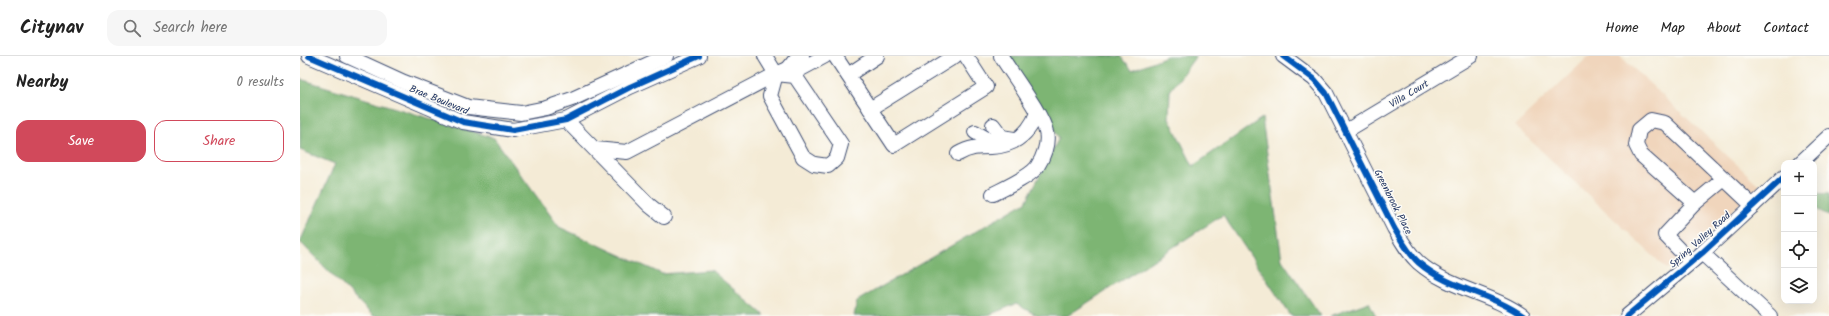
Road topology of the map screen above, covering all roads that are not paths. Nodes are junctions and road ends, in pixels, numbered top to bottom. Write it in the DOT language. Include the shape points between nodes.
graph roads {
  1 [pos="309,56"];
  2 [pos="347,56"];
  3 [pos="666,56"];
  4 [pos="699,56"];
  5 [pos="766,56"];
  6 [pos="802,56"];
  7 [pos="825,56"];
  8 [pos="835,56"];
  9 [pos="877,56"];
  10 [pos="955,56"];
  11 [pos="966,56"];
  12 [pos="1001,56"];
  13 [pos="1283,56"];
  14 [pos="1471,56"];
  15 [pos="782,71"];
  16 [pos="848,75"];
  17 [pos="870,109"];
  18 [pos="1037,113"];
  19 [pos="566,120"];
  20 [pos="993,125"];
  21 [pos="1346,131"];
  22 [pos="975,132"];
  23 [pos="1829,136"];
  24 [pos="1018,139"];
  25 [pos="595,149"];
  26 [pos="627,152"];
  27 [pos="958,154"];
  28 [pos="1803,160"];
  29 [pos="623,176"];
  30 [pos="1724,179"];
  31 [pos="1781,180"];
  32 [pos="992,194"];
  33 [pos="1695,203"];
  34 [pos="1753,206"];
  35 [pos="664,217"];
  36 [pos="1696,258"];
  37 [pos="1523,316"];
  38 [pos="1627,316"];
  39 [pos="1770,316"];
  1 -- 19 [label="street, Brae Boulevard" via="463,122 514,130"];
  2 -- 3 [label="street, Brae Boulevard" via="468,107 521,113 572,99"];
  4 -- 19 [label="street, Brae Boulevard"];
  5 -- 15 [label="street"];
  6 -- 15 [label="street"];
  7 -- 15 [label="street" via="799,70"];
  8 -- 16 [label="street"];
  9 -- 16 [label="street"];
  10 -- 17 [label="street"];
  11 -- 17 [label="street" via="986,87 894,145"];
  12 -- 18 [label="street"];
  13 -- 21 [label="street, Greenbrook Place" via="1314,79 1326,93"];
  14 -- 21 [label="street, Villa Court"];
  15 -- 15 [label="street" via="770,96 803,157 814,164 828,166 837,158 841,144 795,76"];
  15 -- 26 [label="street"];
  16 -- 17 [label="street"];
  18 -- 24 [label="street" via="1032,126"];
  18 -- 32 [label="street" via="1046,132 1046,148 1036,168 1020,180"];
  19 -- 25 [label="street"];
  20 -- 24 [label="street" via="1002,137"];
  21 -- 37 [label="street, Greenbrook Place" via="1394,228 1405,247 1419,262 1451,283 1512,308"];
  22 -- 24 [label="street" via="994,143"];
  23 -- 28 [label="street"];
  24 -- 27 [label="street" via="992,147 978,146 966,149"];
  25 -- 26 [label="street"];
  25 -- 29 [label="street"];
  26 -- 29 [label="street" via="622,163"];
  29 -- 35 [label="street" via="648,205"];
  30 -- 33 [label="street"];
  30 -- 33 [label="street" via="1665,123 1651,120 1639,130 1636,145 1641,155"];
  30 -- 34 [label="street"];
  31 -- 34 [label="street, Spring Valley Road"];
  33 -- 36 [label="street" via="1664,235"];
  34 -- 36 [label="street, Spring Valley Road"];
  36 -- 38 [label="street, Spring Valley Road"];
  36 -- 39 [label="street"];
}
